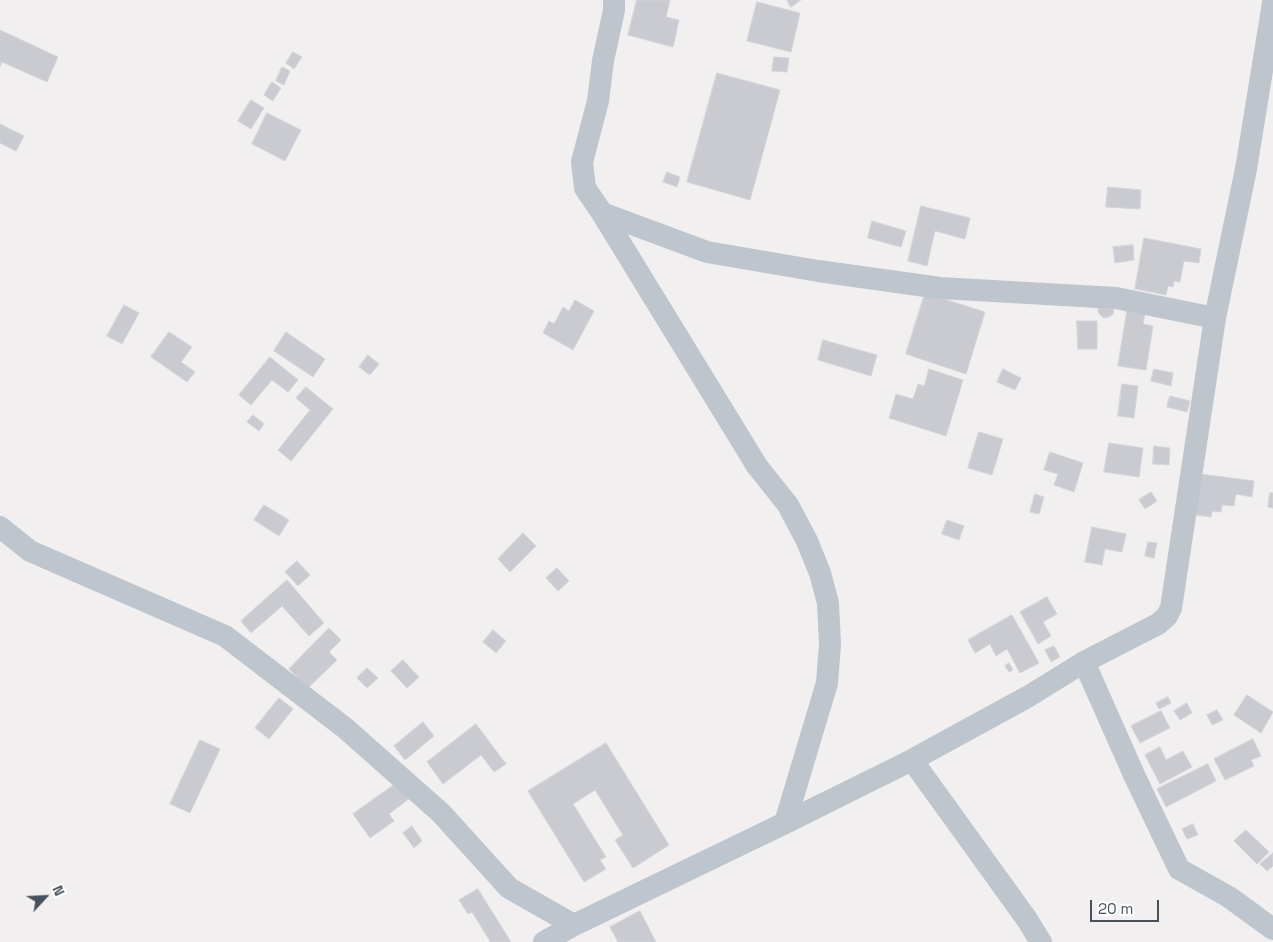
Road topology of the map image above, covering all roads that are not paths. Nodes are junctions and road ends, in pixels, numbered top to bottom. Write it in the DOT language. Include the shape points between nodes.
graph roads {
  1 [pos="614,0"];
  2 [pos="1273,3"];
  3 [pos="602,214"];
  4 [pos="1215,318"];
  5 [pos="0,527"];
  6 [pos="1084,662"];
  7 [pos="912,760"];
  8 [pos="786,824"];
  9 [pos="574,925"];
  10 [pos="1273,929"];
  11 [pos="544,942"];
  12 [pos="1041,942"];
  1 -- 3 [label="street" via="598,101 582,162 585,188"];
  2 -- 4 [label="street" via="1246,169"];
  3 -- 4 [label="street" via="707,252 818,271 940,288 1116,298"];
  3 -- 8 [label="street" via="757,466 788,505 820,574 828,603 830,644 826,683"];
  4 -- 6 [label="street" via="1171,608 1158,624"];
  5 -- 9 [label="street" via="30,551 225,636 345,728 441,813 509,888"];
  6 -- 7 [label="street"];
  6 -- 10 [label="street" via="1179,869 1229,897"];
  7 -- 8 [label="street"];
  7 -- 12 [label="street"];
  8 -- 9 [label="street"];
  9 -- 11 [label="street"];
}
